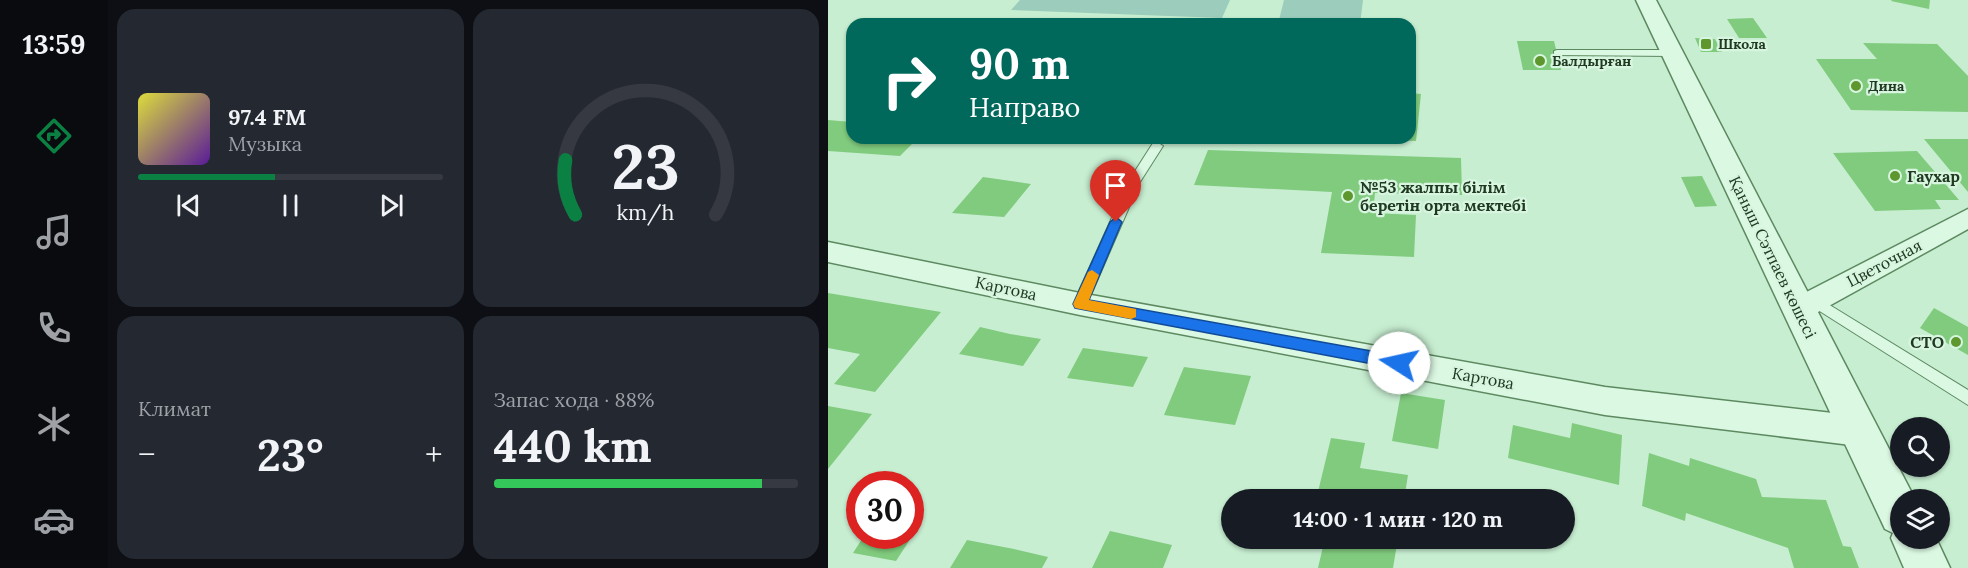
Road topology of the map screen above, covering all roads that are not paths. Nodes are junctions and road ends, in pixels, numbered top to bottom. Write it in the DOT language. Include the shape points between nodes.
graph roads {
  1 [pos="1646,0"];
  2 [pos="1557,52"];
  3 [pos="1673,53"];
  4 [pos="1157,146"];
  5 [pos="1968,218"];
  6 [pos="828,252"];
  7 [pos="1080,304"];
  8 [pos="1807,305"];
  9 [pos="1968,398"];
  10 [pos="1859,430"];
  11 [pos="1890,494"];
  12 [pos="1918,549"];
  13 [pos="1927,568"];
  1 -- 3 [label="street, Қаныш Сәтпаев көшесі"];
  2 -- 3 [label="lane"];
  3 -- 8 [label="street, Қаныш Сәтпаев көшесі"];
  4 -- 7 [label="lane" via="1134,182"];
  5 -- 8 [label="street, Цветочная"];
  6 -- 7 [label="street, Картова"];
  7 -- 10 [label="street, Картова" via="1605,401"];
  8 -- 9 [label="lane"];
  8 -- 10 [label="street, Қаныш Сәтпаев көшесі"];
  10 -- 11 [label="street, Қаныш Сәтпаев көшесі"];
  12 -- 13 [label="street"];
}
